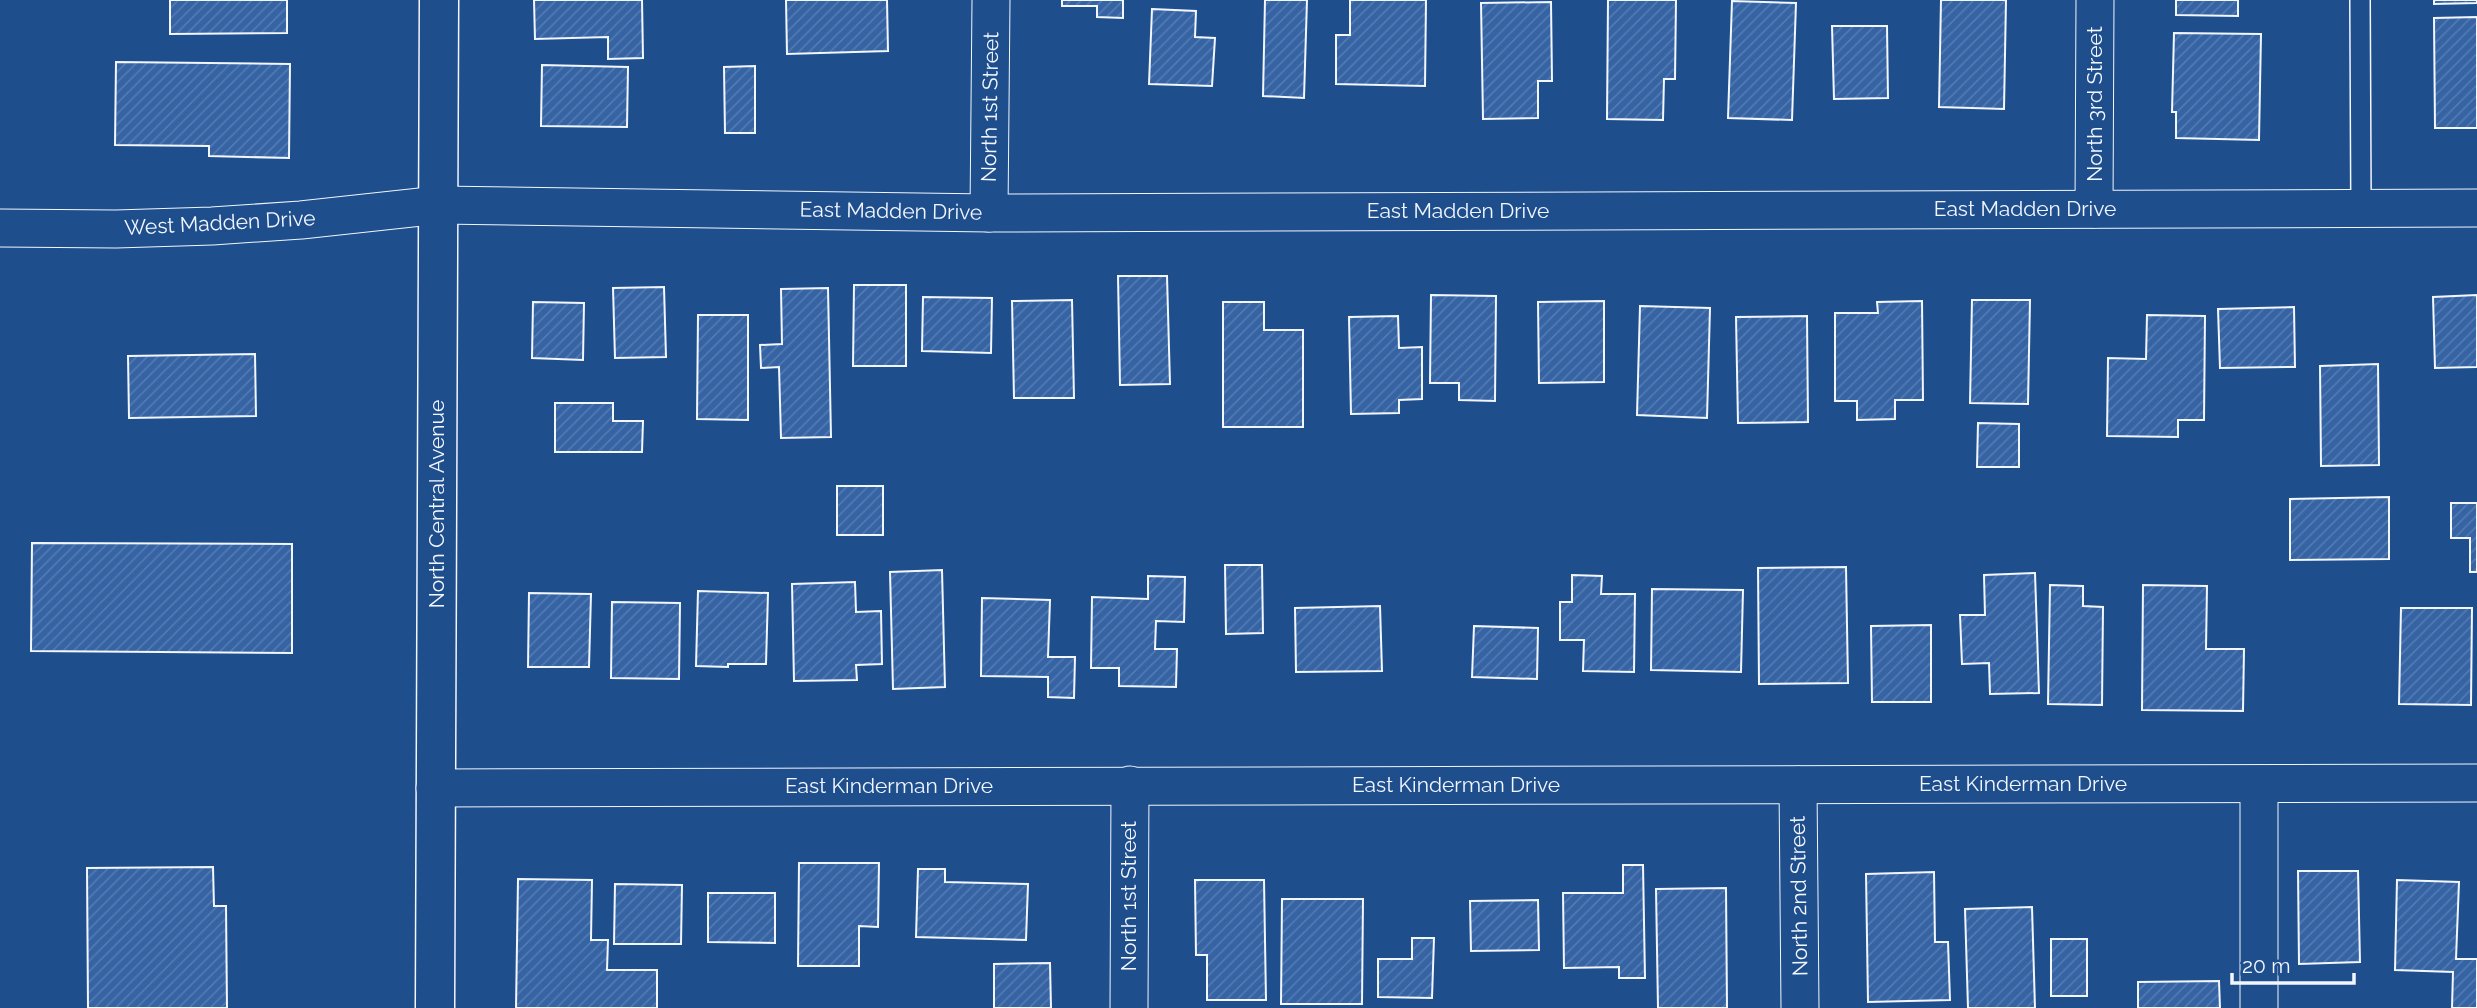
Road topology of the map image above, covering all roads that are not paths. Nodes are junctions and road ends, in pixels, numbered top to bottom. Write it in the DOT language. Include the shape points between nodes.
graph roads {
  1 [pos="439,0"];
  2 [pos="991,0"];
  3 [pos="2095,0"];
  4 [pos="2360,0"];
  5 [pos="439,205"];
  6 [pos="2361,208"];
  7 [pos="2477,208"];
  8 [pos="2094,209"];
  9 [pos="989,213"];
  10 [pos="0,228"];
  11 [pos="2259,783"];
  12 [pos="2477,783"];
  13 [pos="1130,785"];
  14 [pos="1798,785"];
  15 [pos="435,788"];
  16 [pos="435,1008"];
  17 [pos="1129,1008"];
  18 [pos="1800,1008"];
  19 [pos="2259,1008"];
  1 -- 5 [label="street, North Central Avenue"];
  2 -- 9 [label="street, North 1st Street"];
  3 -- 8 [label="street, North 3rd Street"];
  4 -- 6 [label="lane"];
  5 -- 9 [label="street, East Madden Drive"];
  5 -- 10 [label="street, West Madden Drive" via="212,226"];
  5 -- 15 [label="street, North Central Avenue"];
  6 -- 7 [label="street, East Madden Drive"];
  6 -- 8 [label="street, East Madden Drive"];
  8 -- 9 [label="street, East Madden Drive"];
  11 -- 12 [label="street, East Kinderman Drive"];
  11 -- 14 [label="street, East Kinderman Drive"];
  11 -- 19 [label="street"];
  13 -- 14 [label="street, East Kinderman Drive"];
  13 -- 15 [label="street, East Kinderman Drive"];
  13 -- 17 [label="street, North 1st Street"];
  14 -- 18 [label="street, North 2nd Street"];
  15 -- 16 [label="street, North Central Avenue"];
}
